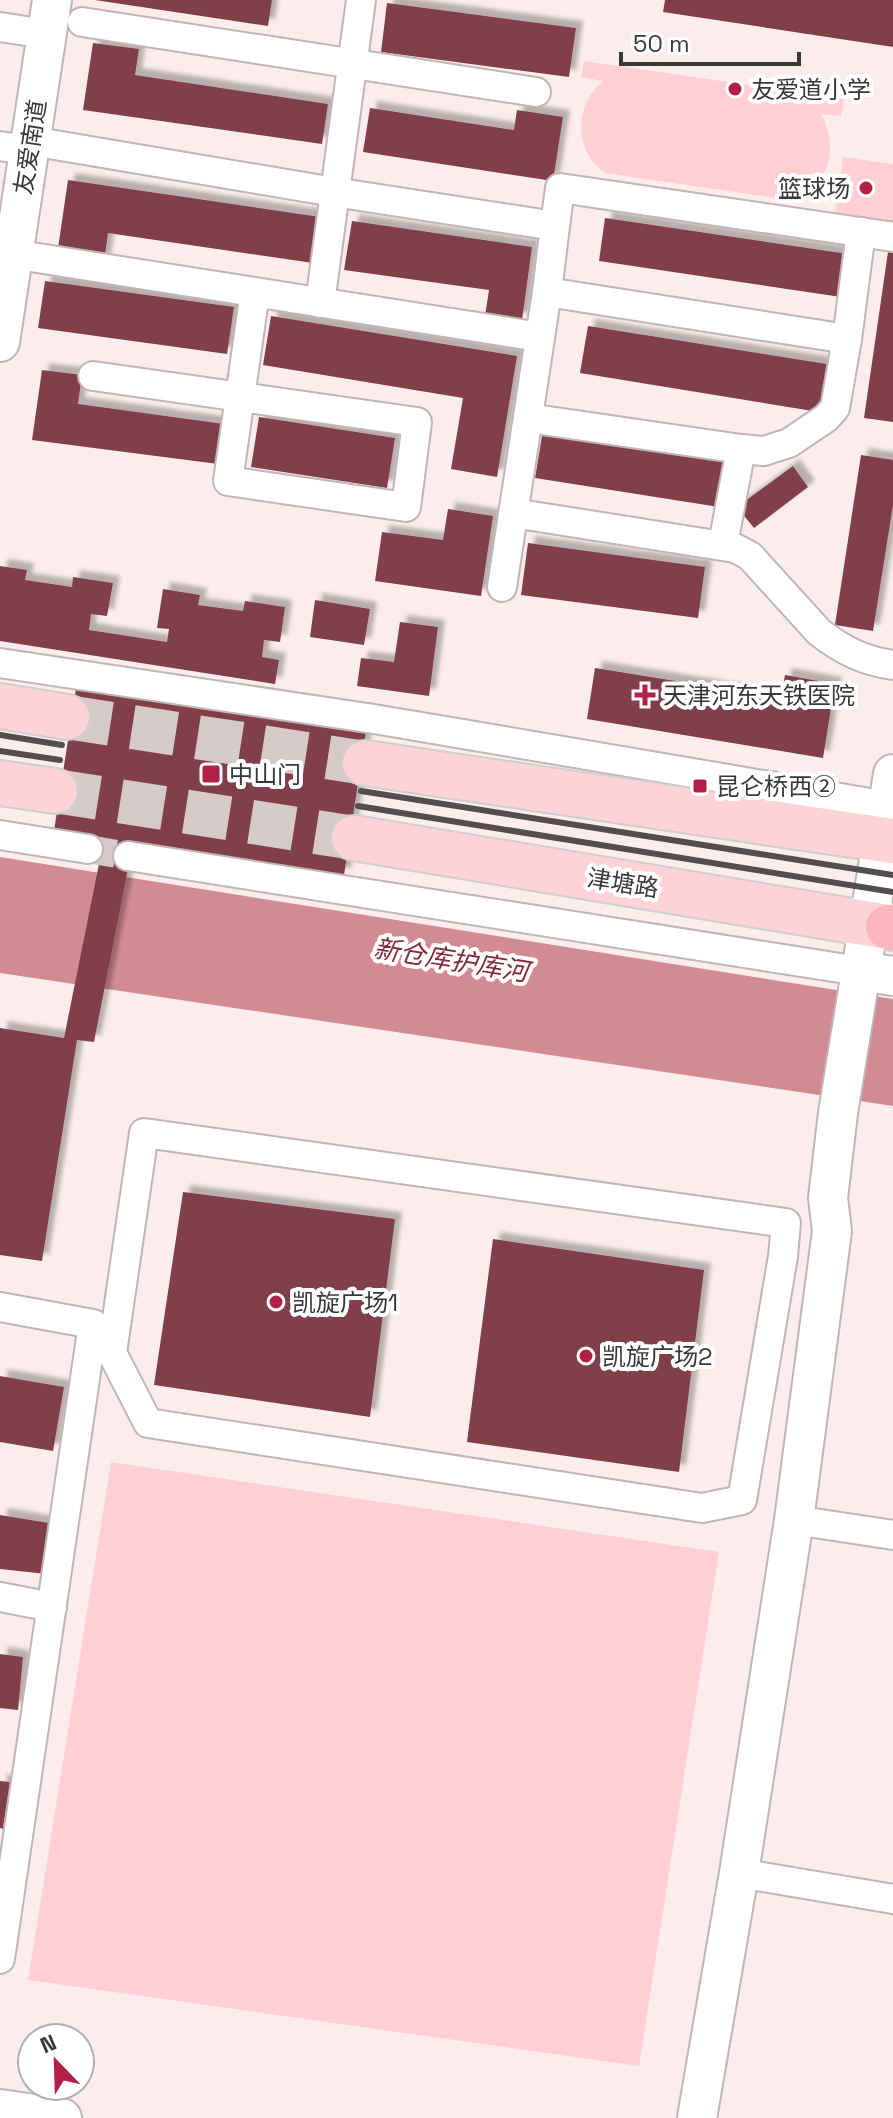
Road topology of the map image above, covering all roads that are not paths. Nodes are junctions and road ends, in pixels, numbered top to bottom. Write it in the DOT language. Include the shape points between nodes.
graph roads {
  1 [pos="361,0"];
  2 [pos="60,18"];
  3 [pos="0,27"];
  4 [pos="352,64"];
  5 [pos="536,92"];
  6 [pos="20,146"];
  7 [pos="334,192"];
  8 [pos="555,226"];
  9 [pos="861,232"];
  10 [pos="893,237"];
  11 [pos="7,253"];
  12 [pos="255,292"];
  13 [pos="547,292"];
  14 [pos="320,303"];
  15 [pos="540,337"];
  16 [pos="847,339"];
  17 [pos="0,342"];
  18 [pos="93,376"];
  19 [pos="240,398"];
  20 [pos="528,418"];
  21 [pos="741,449"];
  22 [pos="513,513"];
  23 [pos="723,544"];
  24 [pos="502,587"];
  25 [pos="0,663"];
  26 [pos="893,665"];
  27 [pos="0,706"];
  28 [pos="67,717"];
  29 [pos="365,763"];
  30 [pos="0,783"];
  31 [pos="55,791"];
  32 [pos="890,814"];
  33 [pos="0,835"];
  34 [pos="354,838"];
  35 [pos="88,849"];
  36 [pos="128,856"];
  37 [pos="885,918"];
  38 [pos="873,979"];
  39 [pos="786,1223"];
  40 [pos="832,1231"];
  41 [pos="0,1307"];
  42 [pos="794,1520"];
  43 [pos="893,1535"];
  44 [pos="0,1597"];
  45 [pos="52,1607"];
  46 [pos="739,1873"];
  47 [pos="5,1892"];
  48 [pos="893,1899"];
  49 [pos="0,1959"];
  50 [pos="0,2109"];
  51 [pos="62,2118"];
  52 [pos="697,2118"];
  1 -- 4 [label="street"];
  2 -- 3 [label="street"];
  2 -- 4 [label="street"];
  2 -- 6 [label="street, 友爱南道"];
  4 -- 5 [label="street"];
  4 -- 7 [label="street"];
  6 -- 7 [label="street"];
  6 -- 11 [label="street, 友爱南道"];
  7 -- 8 [label="street"];
  7 -- 14 [label="street"];
  8 -- 9 [label="street" via="560,188"];
  8 -- 13 [label="street"];
  9 -- 10 [label="street"];
  9 -- 16 [label="street"];
  11 -- 12 [label="street"];
  11 -- 17 [label="street, 友爱南道"];
  12 -- 14 [label="street"];
  12 -- 19 [label="street"];
  13 -- 15 [label="street"];
  13 -- 16 [label="street"];
  14 -- 15 [label="street"];
  15 -- 20 [label="street"];
  16 -- 21 [label="street" via="835,408 826,418 789,443 764,451"];
  18 -- 19 [label="street"];
  19 -- 19 [label="street" via="417,422 406,507 228,481"];
  20 -- 21 [label="street"];
  20 -- 22 [label="street"];
  21 -- 23 [label="street"];
  22 -- 23 [label="street"];
  22 -- 24 [label="street"];
  23 -- 26 [label="street" via="750,556 832,642 860,657"];
  25 -- 32 [label="street" via="390,722"];
  27 -- 28 [label="main road"];
  29 -- 32 [label="main road"];
  30 -- 31 [label="main road"];
  32 -- 37 [label="street"];
  33 -- 35 [label="street"];
  34 -- 37 [label="main road, 津塘路"];
  36 -- 38 [label="street"];
  37 -- 38 [label="street"];
  38 -- 40 [label="street" via="828,1198"];
  39 -- 39 [label="street" via="742,1500 702,1508 148,1423 112,1353 144,1133"];
  39 -- 40 [label="street"];
  40 -- 42 [label="street"];
  41 -- 45 [label="street" via="93,1324"];
  42 -- 43 [label="street"];
  42 -- 46 [label="street"];
  44 -- 45 [label="street"];
  45 -- 47 [label="street"];
  46 -- 48 [label="street"];
  46 -- 52 [label="street"];
  47 -- 49 [label="street"];
  50 -- 51 [label="street"];
}
